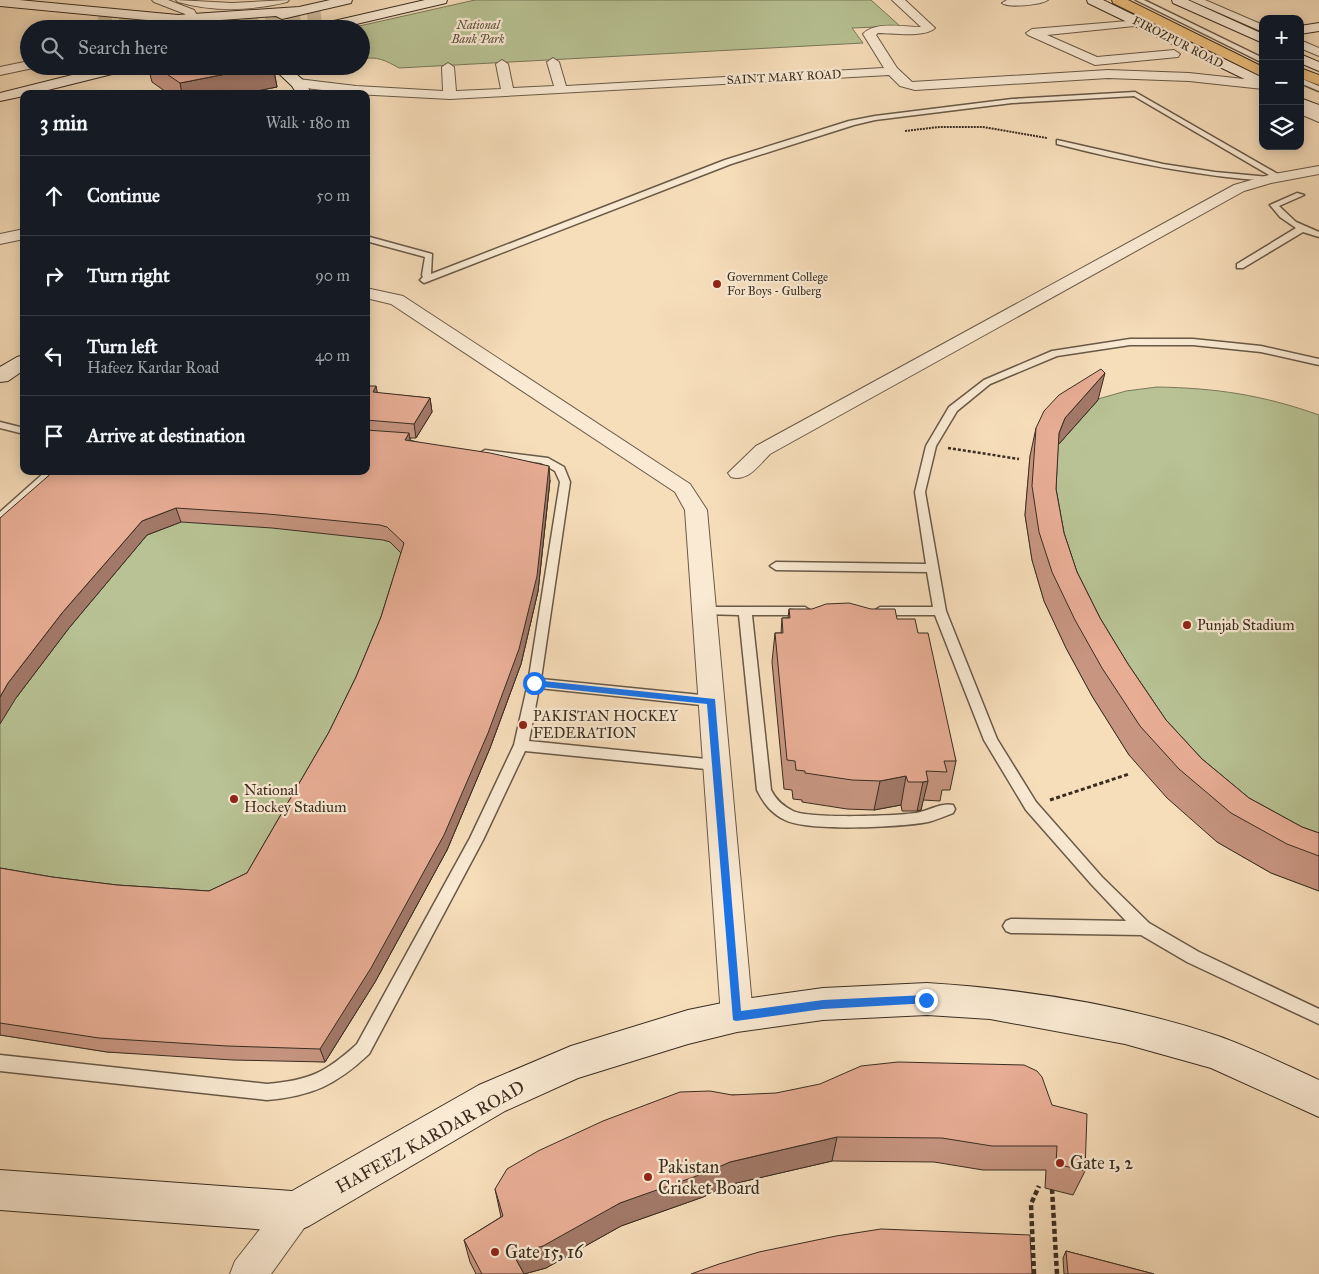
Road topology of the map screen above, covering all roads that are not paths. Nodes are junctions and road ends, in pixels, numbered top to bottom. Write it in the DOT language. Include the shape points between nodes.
graph roads {
  1 [pos="18,0"];
  2 [pos="158,0"];
  3 [pos="182,0"];
  4 [pos="283,0"];
  5 [pos="346,0"];
  6 [pos="395,0"];
  7 [pos="400,0"];
  8 [pos="441,0"];
  9 [pos="898,0"];
  10 [pos="1042,0"];
  11 [pos="1093,0"];
  12 [pos="1118,0"];
  13 [pos="1139,0"];
  14 [pos="1156,0"];
  15 [pos="1178,0"];
  16 [pos="1224,0"];
  17 [pos="0,2"];
  18 [pos="1200,2"];
  19 [pos="1008,3"];
  20 [pos="0,10"];
  21 [pos="299,11"];
  22 [pos="114,14"];
  23 [pos="321,14"];
  24 [pos="0,15"];
  25 [pos="29,18"];
  26 [pos="155,18"];
  27 [pos="192,19"];
  28 [pos="98,20"];
  29 [pos="263,20"];
  30 [pos="319,20"];
  31 [pos="355,20"];
  32 [pos="1140,23"];
  33 [pos="1319,27"];
  34 [pos="1304,29"];
  35 [pos="1259,34"];
  36 [pos="1259,34"];
  37 [pos="1304,46"];
  38 [pos="1259,51"];
  39 [pos="1319,52"];
  40 [pos="1174,54"];
  41 [pos="1261,60"];
  42 [pos="1301,60"];
  43 [pos="1095,61"];
  44 [pos="553,62"];
  45 [pos="1068,63"];
  46 [pos="502,64"];
  47 [pos="20,67"];
  48 [pos="448,67"];
  49 [pos="0,71"];
  50 [pos="894,71"];
  51 [pos="1259,71"];
  52 [pos="20,74"];
  53 [pos="105,75"];
  54 [pos="113,75"];
  55 [pos="287,75"];
  56 [pos="0,78"];
  57 [pos="1314,79"];
  58 [pos="1259,83"];
  59 [pos="1259,85"];
  60 [pos="301,89"];
  61 [pos="34,90"];
  62 [pos="59,90"];
  63 [pos="356,90"];
  64 [pos="561,90"];
  65 [pos="370,91"];
  66 [pos="20,93"];
  67 [pos="508,93"];
  68 [pos="1304,94"];
  69 [pos="450,95"];
  70 [pos="0,97"];
  71 [pos="20,100"];
  72 [pos="1319,102"];
  73 [pos="0,104"];
  74 [pos="1304,104"];
  75 [pos="1304,110"];
  76 [pos="1319,111"];
  77 [pos="1319,118"];
  78 [pos="1060,142"];
  79 [pos="1319,170"];
  80 [pos="1274,178"];
  81 [pos="1300,195"];
  82 [pos="1301,229"];
  83 [pos="1319,234"];
  84 [pos="20,235"];
  85 [pos="0,239"];
  86 [pos="370,239"];
  87 [pos="1240,266"];
  88 [pos="370,294"];
  89 [pos="1319,362"];
  90 [pos="20,364"];
  91 [pos="0,376"];
  92 [pos="0,425"];
  93 [pos="20,429"];
  94 [pos="473,451"];
  95 [pos="738,473"];
  96 [pos="48,475"];
  97 [pos="0,518"];
  98 [pos="776,566"];
  99 [pos="933,568"];
  100 [pos="705,611"];
  101 [pos="745,611"];
  102 [pos="813,611"];
  103 [pos="872,611"];
  104 [pos="940,611"];
  105 [pos="534,683"];
  106 [pos="712,701"];
  107 [pos="521,745"];
  108 [pos="716,766"];
  109 [pos="948,808"];
  110 [pos="1010,926"];
  111 [pos="1143,928"];
  112 [pos="736,1016"];
  113 [pos="1319,1017"];
  114 [pos="0,1063"];
  115 [pos="1319,1099"];
  116 [pos="0,1190"];
  117 [pos="294,1212"];
  118 [pos="248,1274"];
  1 -- 22 [label="street" via="104,9"];
  2 -- 27 [label="street" via="190,12"];
  3 -- 4 [label="street" via="210,6 243,6"];
  5 -- 21 [label="main road"];
  6 -- 23 [label="main road"];
  7 -- 30 [label="main road"];
  8 -- 31 [label="main road"];
  9 -- 50 [label="street" via="929,28 870,32"];
  10 -- 19 [label="street"];
  11 -- 32 [label="main road, FIROZPUR ROAD"];
  12 -- 51 [label="main road"];
  13 -- 41 [label="lane"];
  14 -- 38 [label="main road"];
  15 -- 35 [label="main road"];
  16 -- 18 [label="street"];
  17 -- 22 [label="main road"];
  18 -- 36 [label="street"];
  20 -- 28 [label="main road"];
  21 -- 27 [label="main road"];
  21 -- 29 [label="main road"];
  22 -- 26 [label="main road"];
  24 -- 25 [label="main road"];
  26 -- 27 [label="main road"];
  32 -- 43 [label="street" via="1032,33"];
  32 -- 58 [label="main road, FIROZPUR ROAD"];
  33 -- 34 [label="main road"];
  37 -- 39 [label="street"];
  40 -- 43 [label="street"];
  42 -- 57 [label="main road"];
  43 -- 45 [label="street"];
  44 -- 64 [label="street"];
  46 -- 67 [label="street"];
  47 -- 49 [label="street"];
  48 -- 69 [label="street"];
  50 -- 59 [label="street" via="904,82 917,86 1116,74"];
  50 -- 64 [label="street, SAINT MARY ROAD"];
  52 -- 56 [label="main road"];
  53 -- 61 [label="main road"];
  54 -- 62 [label="main road"];
  55 -- 60 [label="main road"];
  60 -- 63 [label="street, SAINT MARY ROAD"];
  64 -- 67 [label="street, SAINT MARY ROAD"];
  65 -- 69 [label="street, SAINT MARY ROAD"];
  66 -- 70 [label="main road"];
  67 -- 69 [label="street, SAINT MARY ROAD"];
  68 -- 72 [label="main road"];
  71 -- 73 [label="main road"];
  74 -- 76 [label="main road"];
  75 -- 77 [label="street"];
  78 -- 80 [label="lane" via="1171,169 1216,176"];
  79 -- 80 [label="street"];
  80 -- 86 [label="lane" via="1136,94 1012,102 852,123 728,162 427,279 429,256"];
  80 -- 95 [label="street" via="1239,188 763,450"];
  81 -- 82 [label="lane" via="1274,205 1278,212"];
  82 -- 83 [label="lane"];
  82 -- 87 [label="lane"];
  84 -- 85 [label="street"];
  88 -- 100 [label="street" via="397,300 683,488 696,510"];
  89 -- 99 [label="lane" via="1261,349 1193,342 1130,342 1056,353 986,382 953,409 931,446 920,492"];
  90 -- 91 [label="main road"];
  92 -- 93 [label="lane"];
  94 -- 105 [label="lane" via="544,460 560,469 564,482"];
  96 -- 97 [label="lane"];
  98 -- 99 [label="lane"];
  99 -- 104 [label="lane"];
  100 -- 101 [label="lane"];
  100 -- 106 [label="street"];
  101 -- 102 [label="lane"];
  101 -- 109 [label="lane" via="764,790 770,802 791,817 817,822 912,819"];
  103 -- 104 [label="lane"];
  104 -- 111 [label="lane" via="991,740 1031,806"];
  105 -- 106 [label="lane"];
  105 -- 107 [label="lane"];
  106 -- 108 [label="street"];
  107 -- 108 [label="lane"];
  107 -- 114 [label="lane" via="476,840 363,1049 343,1069 324,1081 298,1089 267,1092"];
  108 -- 112 [label="street"];
  110 -- 111 [label="lane"];
  111 -- 113 [label="lane" via="1193,958"];
  112 -- 115 [label="main road, HAFEEZ KARDAR ROAD" via="873,1001 990,1003 1125,1027 1217,1053"];
  112 -- 117 [label="main road, HAFEEZ KARDAR ROAD" via="688,1027 571,1063 492,1098"];
  116 -- 117 [label="main road"];
  117 -- 118 [label="street"];
}
